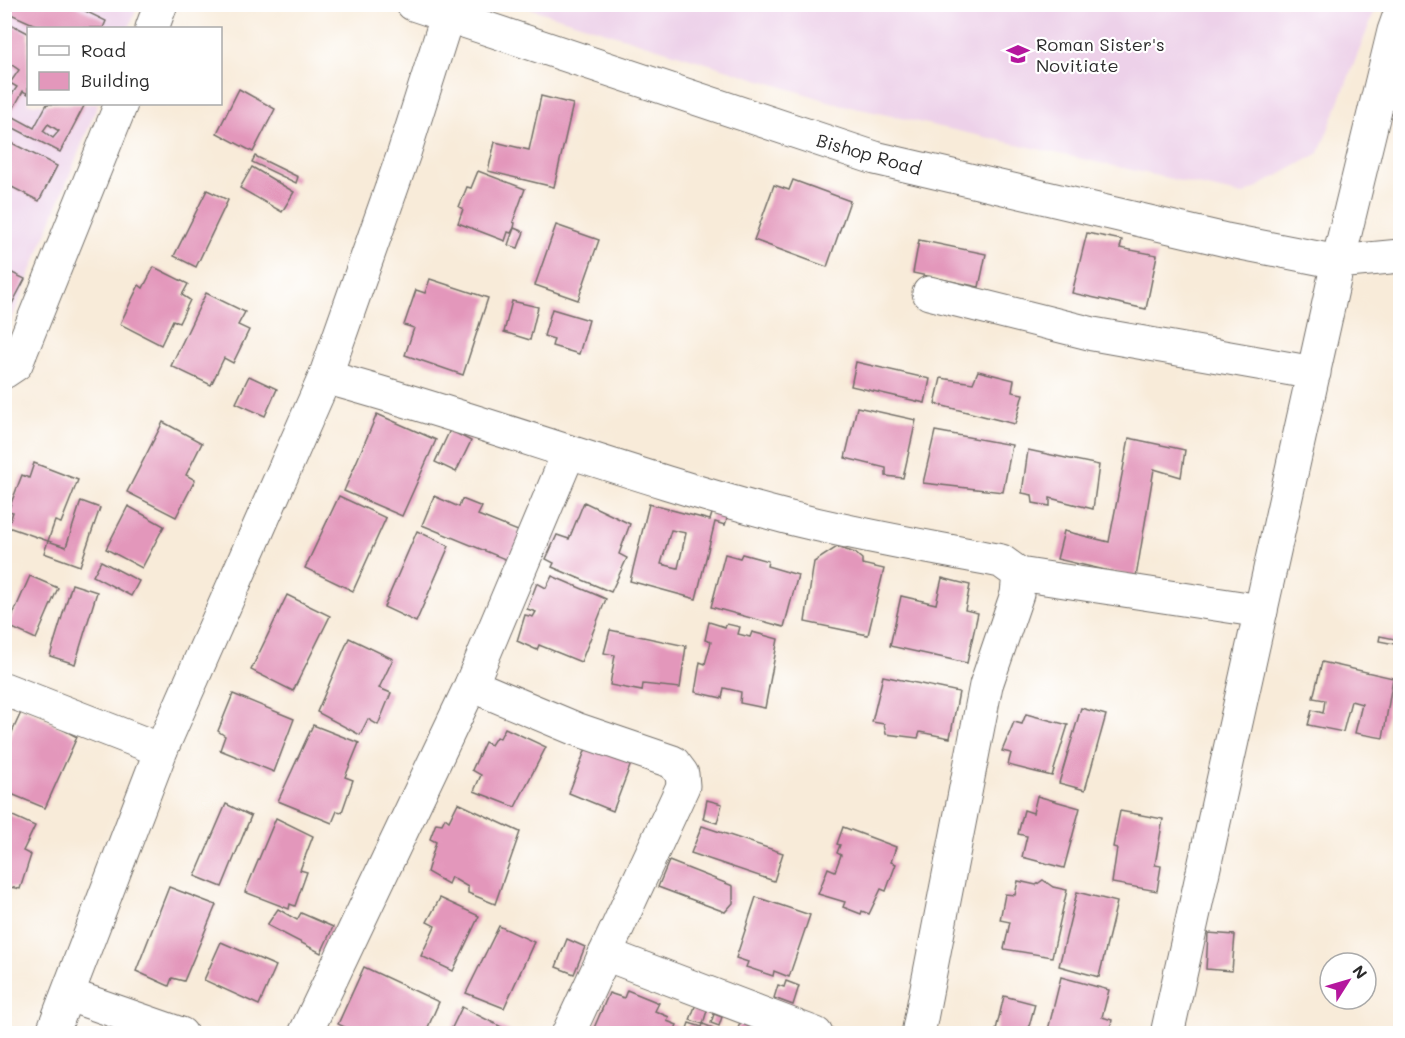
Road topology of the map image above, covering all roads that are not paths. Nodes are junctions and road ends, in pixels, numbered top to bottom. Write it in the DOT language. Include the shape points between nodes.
graph roads {
  1 [pos="161,4"];
  2 [pos="412,4"];
  3 [pos="448,14"];
  4 [pos="1401,14"];
  5 [pos="152,27"];
  6 [pos="121,105"];
  7 [pos="1401,256"];
  8 [pos="1338,262"];
  9 [pos="929,294"];
  10 [pos="4,372"];
  11 [pos="1314,373"];
  12 [pos="325,377"];
  13 [pos="569,452"];
  14 [pos="1019,574"];
  15 [pos="1261,611"];
  16 [pos="471,685"];
  17 [pos="4,689"];
  18 [pos="161,750"];
  19 [pos="605,954"];
  20 [pos="69,995"];
  21 [pos="52,1034"];
  22 [pos="181,1034"];
  23 [pos="305,1034"];
  24 [pos="568,1034"];
  25 [pos="816,1034"];
  26 [pos="918,1034"];
  27 [pos="1167,1034"];
  1 -- 5 [label="street"];
  2 -- 3 [label="street, Bishop Road"];
  3 -- 8 [label="street, Bishop Road" via="875,158 1180,230"];
  3 -- 12 [label="street"];
  4 -- 8 [label="street"];
  6 -- 10 [label="street" via="16,364"];
  7 -- 8 [label="street, Bishop Road"];
  8 -- 11 [label="street"];
  9 -- 11 [label="street" via="1094,334"];
  11 -- 15 [label="street"];
  12 -- 13 [label="street"];
  12 -- 18 [label="street"];
  13 -- 14 [label="street" via="788,518 1000,561"];
  13 -- 16 [label="street"];
  14 -- 15 [label="street"];
  14 -- 26 [label="street" via="1017,594 986,685"];
  15 -- 27 [label="street"];
  16 -- 19 [label="street" via="576,729 673,762 682,774 683,786"];
  16 -- 23 [label="street"];
  17 -- 18 [label="street"];
  18 -- 20 [label="street"];
  19 -- 24 [label="street"];
  19 -- 25 [label="street"];
  20 -- 21 [label="street"];
  20 -- 22 [label="street"];
}
